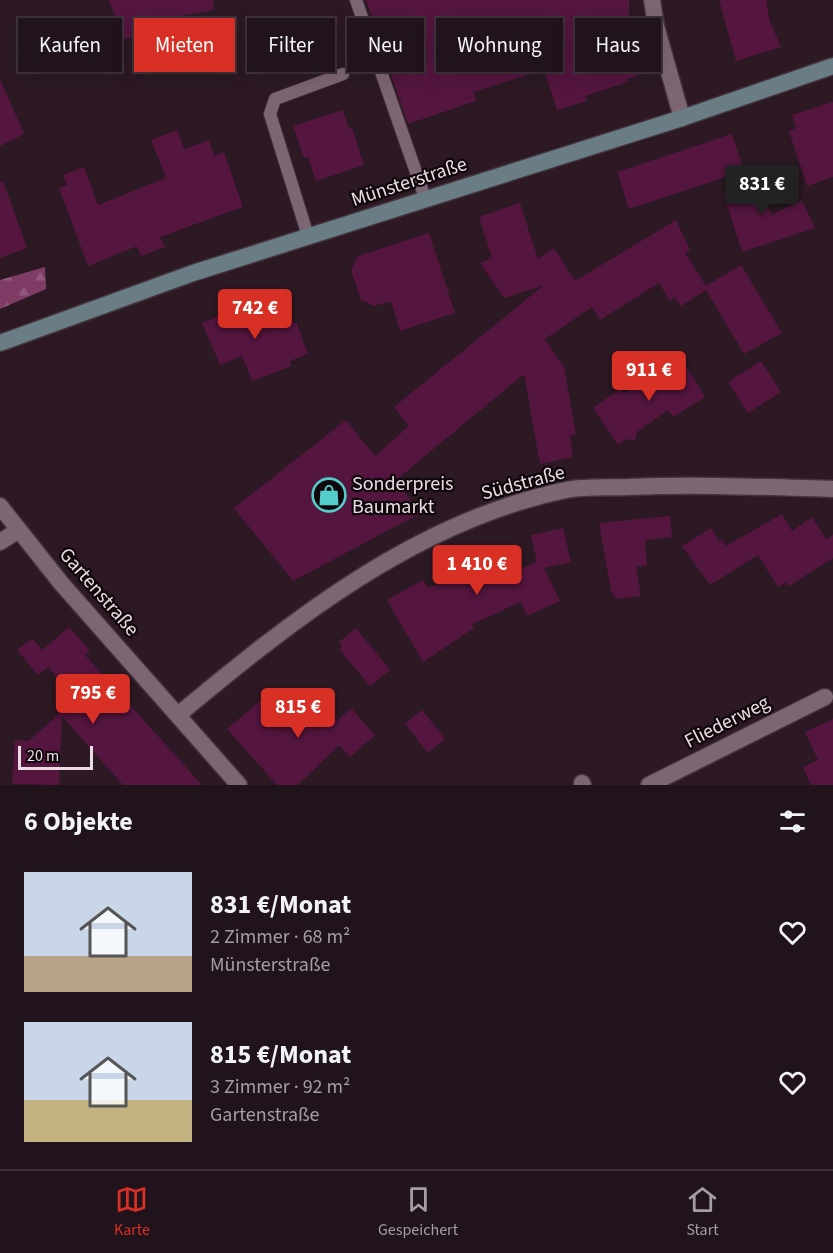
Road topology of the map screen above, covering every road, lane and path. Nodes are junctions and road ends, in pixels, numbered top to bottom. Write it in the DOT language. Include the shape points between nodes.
graph roads {
  1 [pos="356,0"];
  2 [pos="652,0"];
  3 [pos="833,66"];
  4 [pos="343,74"];
  5 [pos="682,118"];
  6 [pos="425,198"];
  7 [pos="308,236"];
  8 [pos="0,343"];
  9 [pos="833,489"];
  10 [pos="0,507"];
  11 [pos="19,530"];
  12 [pos="0,542"];
  13 [pos="825,697"];
  14 [pos="178,715"];
  15 [pos="239,785"];
  16 [pos="649,785"];
  1 -- 6 [label="lane"];
  2 -- 5 [label="street"];
  3 -- 5 [label="main road, Münsterstraße"];
  4 -- 7 [label="lane" via="275,99 270,114"];
  5 -- 6 [label="main road, Münsterstraße"];
  6 -- 7 [label="main road, Münsterstraße"];
  7 -- 8 [label="main road, Münsterstraße"];
  9 -- 14 [label="street, Südstraße" via="685,485 567,490 472,518 375,568 311,608"];
  10 -- 11 [label="street, Gartenstraße"];
  11 -- 12 [label="street"];
  11 -- 14 [label="street, Gartenstraße"];
  13 -- 16 [label="street, Fliederweg"];
  14 -- 15 [label="street, Gartenstraße"];
}
